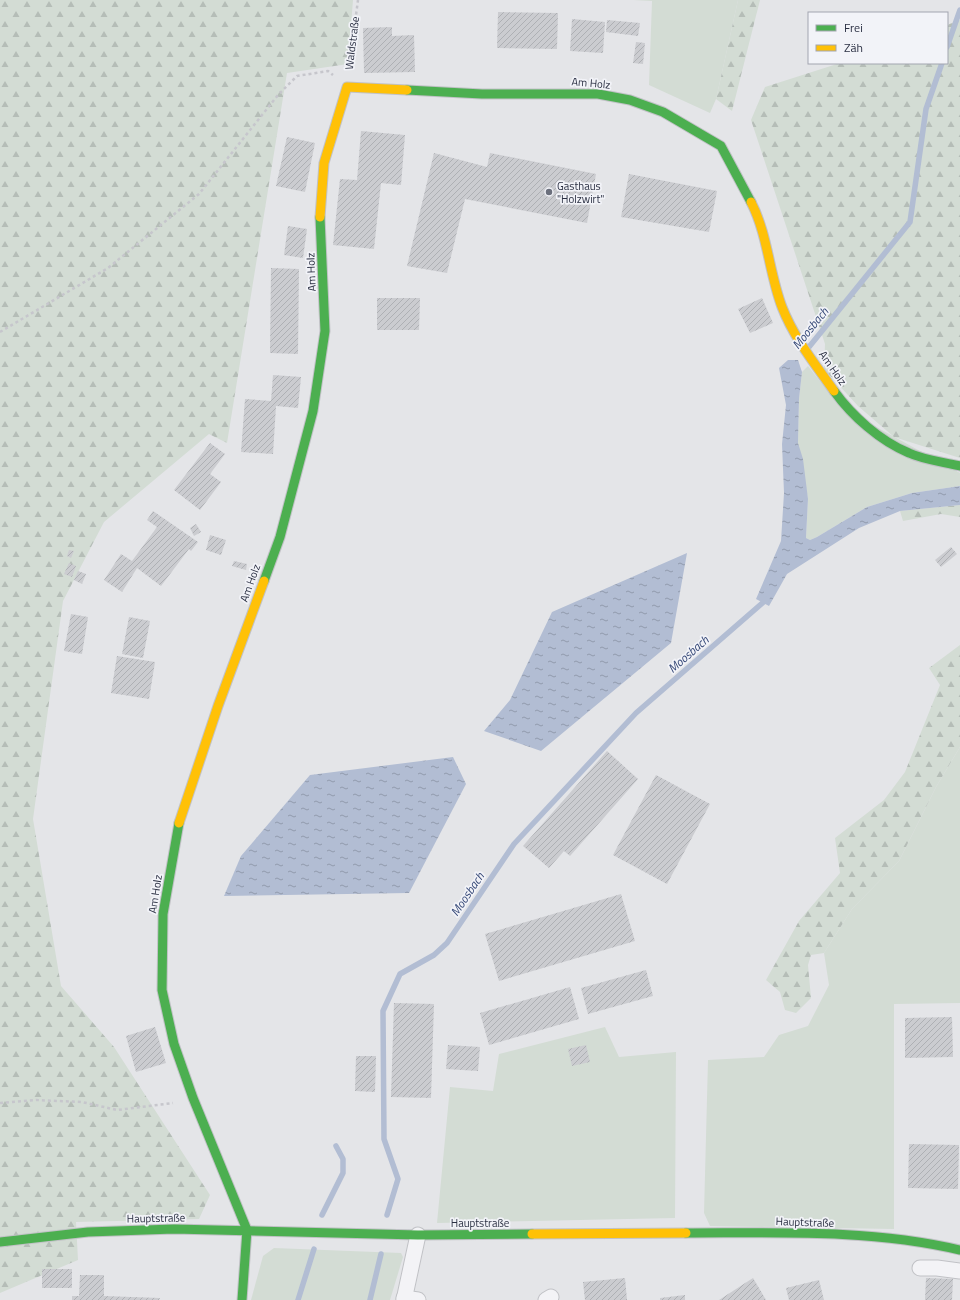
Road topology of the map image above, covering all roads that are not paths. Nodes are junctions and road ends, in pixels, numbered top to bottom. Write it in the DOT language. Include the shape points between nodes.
graph roads {
  1 [pos="960,466"];
  2 [pos="247,1230"];
  3 [pos="418,1235"];
  4 [pos="0,1242"];
  5 [pos="960,1250"];
  6 [pos="920,1268"];
  7 [pos="960,1271"];
  8 [pos="409,1299"];
  9 [pos="242,1300"];
  1 -- 2 [label="street, Am Holz" via="910,454 865,424 842,402 800,343 782,307 759,218 721,146 693,128 663,112 630,100 598,94 482,94 347,87 324,163 320,206 325,331 313,411 280,537 180,818 163,914 162,990 174,1044 193,1098"];
  2 -- 3 [label="street, Hauptstraße"];
  2 -- 4 [label="street, Hauptstraße" via="88,1232"];
  2 -- 9 [label="street"];
  3 -- 5 [label="street, Hauptstraße" via="774,1233 888,1237"];
  3 -- 8 [label="street"];
  6 -- 7 [label="street"];
}
